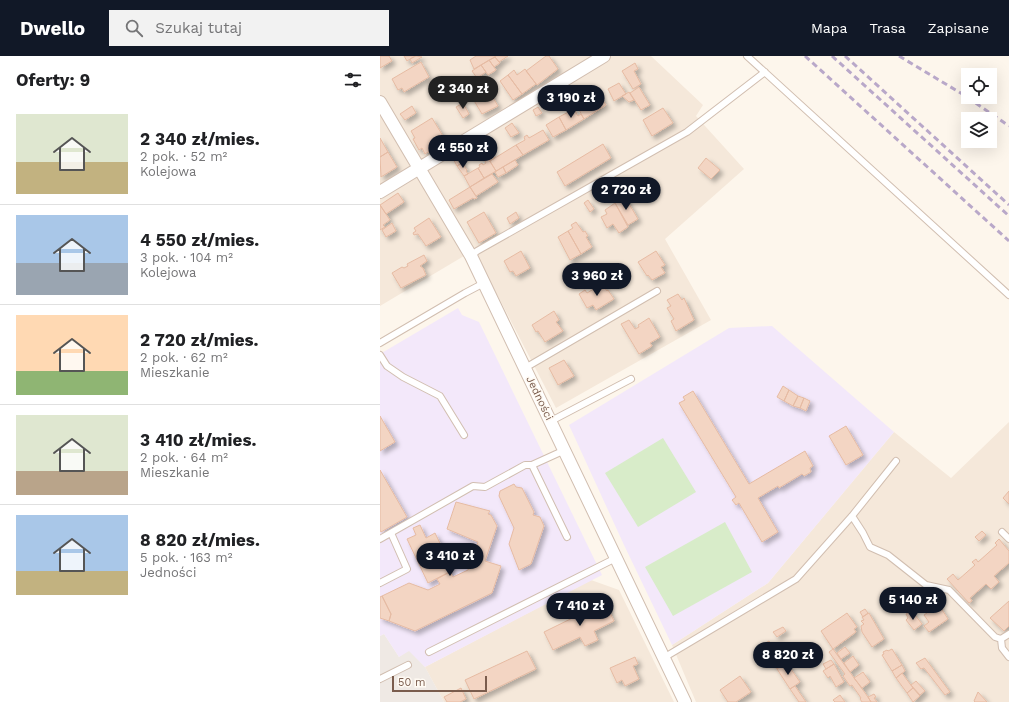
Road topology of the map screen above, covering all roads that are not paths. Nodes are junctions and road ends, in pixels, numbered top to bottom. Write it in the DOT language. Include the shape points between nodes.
graph roads {
  1 [pos="604,56"];
  2 [pos="747,56"];
  3 [pos="765,72"];
  4 [pos="380,102"];
  5 [pos="420,169"];
  6 [pos="380,192"];
  7 [pos="471,256"];
  8 [pos="484,283"];
  9 [pos="657,291"];
  10 [pos="1009,295"];
  11 [pos="380,343"];
  12 [pos="380,355"];
  13 [pos="525,368"];
  14 [pos="631,379"];
  15 [pos="551,421"];
  16 [pos="464,435"];
  17 [pos="565,450"];
  18 [pos="896,461"];
  19 [pos="532,465"];
  20 [pos="852,516"];
  21 [pos="1002,532"];
  22 [pos="391,533"];
  23 [pos="567,538"];
  24 [pos="380,539"];
  25 [pos="1009,539"];
  26 [pos="616,558"];
  27 [pos="380,583"];
  28 [pos="1009,634"];
  29 [pos="1001,639"];
  30 [pos="429,652"];
  31 [pos="665,657"];
  32 [pos="1009,657"];
  33 [pos="408,665"];
  34 [pos="380,679"];
  35 [pos="685,702"];
  1 -- 5 [label="street"];
  2 -- 3 [label="lane"];
  3 -- 7 [label="lane" via="687,132"];
  3 -- 10 [label="lane"];
  4 -- 5 [label="street, Jedności"];
  5 -- 6 [label="street"];
  5 -- 7 [label="street, Jedności"];
  7 -- 8 [label="street, Jedności"];
  8 -- 11 [label="lane"];
  8 -- 13 [label="street, Jedności"];
  9 -- 13 [label="lane"];
  12 -- 16 [label="lane" via="387,366 403,377 440,396"];
  13 -- 15 [label="street, Jedności"];
  14 -- 15 [label="lane"];
  15 -- 17 [label="street, Jedności"];
  17 -- 19 [label="lane"];
  17 -- 26 [label="street, Jedności"];
  18 -- 20 [label="lane"];
  19 -- 22 [label="lane" via="525,465 486,487 473,486"];
  19 -- 23 [label="lane"];
  20 -- 29 [label="lane" via="870,547 888,556 926,585 950,590 995,637"];
  20 -- 31 [label="lane" via="796,579"];
  21 -- 25 [label="lane"];
  22 -- 24 [label="lane"];
  22 -- 27 [label="lane" via="407,569"];
  26 -- 30 [label="lane"];
  26 -- 31 [label="street, Jedności"];
  28 -- 29 [label="lane"];
  29 -- 32 [label="lane" via="1002,648"];
  31 -- 35 [label="street, Jedności"];
  33 -- 34 [label="lane"];
}
